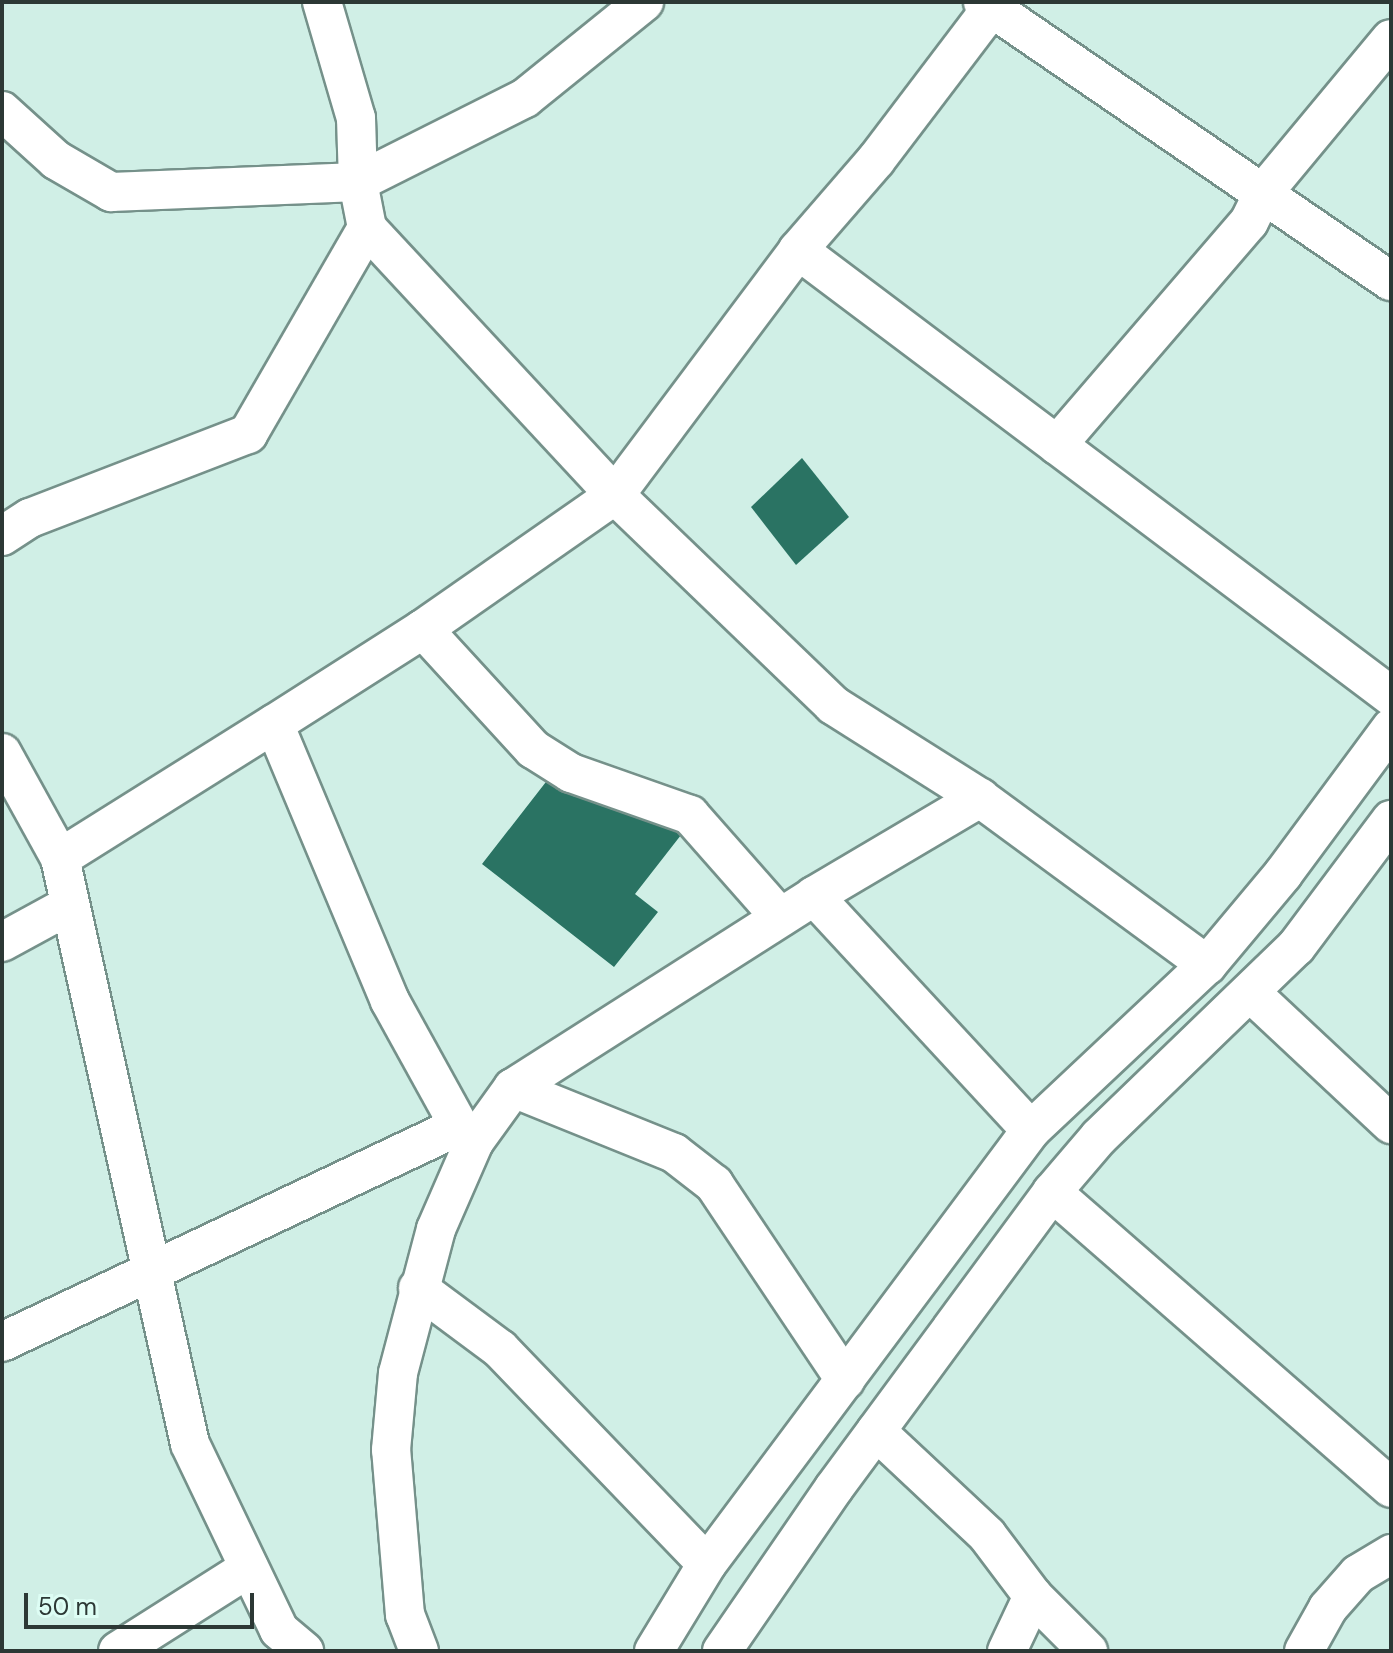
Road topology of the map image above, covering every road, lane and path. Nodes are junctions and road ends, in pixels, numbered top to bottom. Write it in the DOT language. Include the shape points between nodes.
graph roads {
  1 [pos="322,2"];
  2 [pos="643,2"];
  3 [pos="990,4"];
  4 [pos="1391,39"];
  5 [pos="2,111"];
  6 [pos="358,182"];
  7 [pos="1263,193"];
  8 [pos="367,228"];
  9 [pos="798,250"];
  10 [pos="1391,281"];
  11 [pos="1057,445"];
  12 [pos="615,495"];
  13 [pos="2,536"];
  14 [pos="423,629"];
  15 [pos="1391,696"];
  16 [pos="274,724"];
  17 [pos="1391,728"];
  18 [pos="2,753"];
  19 [pos="980,798"];
  20 [pos="1391,820"];
  21 [pos="60,858"];
  22 [pos="814,896"];
  23 [pos="70,905"];
  24 [pos="780,917"];
  25 [pos="2,942"];
  26 [pos="1207,965"];
  27 [pos="1251,993"];
  28 [pos="513,1088"];
  29 [pos="1391,1124"];
  30 [pos="1031,1130"];
  31 [pos="467,1134"];
  32 [pos="1052,1192"];
  33 [pos="152,1270"];
  34 [pos="418,1288"];
  35 [pos="2,1342"];
  36 [pos="845,1380"];
  37 [pos="876,1431"];
  38 [pos="1391,1488"];
  39 [pos="1391,1554"];
  40 [pos="707,1564"];
  41 [pos="249,1568"];
  42 [pos="1033,1596"];
  43 [pos="118,1651"];
  44 [pos="304,1651"];
  45 [pos="419,1651"];
  46 [pos="654,1651"];
  47 [pos="722,1651"];
  48 [pos="1007,1651"];
  49 [pos="1088,1651"];
  50 [pos="1304,1651"];
  1 -- 6 [label="street" via="356,118"];
  2 -- 6 [label="street" via="525,98"];
  3 -- 7 [label="street"];
  3 -- 9 [label="street" via="876,160"];
  4 -- 7 [label="street"];
  5 -- 6 [label="street" via="56,160 111,192"];
  6 -- 8 [label="street"];
  7 -- 10 [label="street"];
  7 -- 11 [label="street" via="1249,222"];
  8 -- 12 [label="street"];
  8 -- 13 [label="street" via="248,434 30,518"];
  9 -- 11 [label="street"];
  9 -- 12 [label="street"];
  11 -- 15 [label="street"];
  12 -- 14 [label="street"];
  12 -- 19 [label="street" via="833,705"];
  14 -- 16 [label="street"];
  14 -- 24 [label="street" via="533,749 571,773 690,815"];
  16 -- 21 [label="street"];
  16 -- 31 [label="street" via="390,1001"];
  17 -- 26 [label="street" via="1283,874"];
  18 -- 21 [label="street"];
  19 -- 22 [label="street"];
  19 -- 26 [label="street"];
  20 -- 27 [label="street" via="1326,910"];
  21 -- 23 [label="street"];
  22 -- 24 [label="street"];
  22 -- 30 [label="street"];
  23 -- 25 [label="street"];
  23 -- 33 [label="street"];
  24 -- 28 [label="street"];
  26 -- 30 [label="street"];
  27 -- 29 [label="street"];
  27 -- 32 [label="street" via="1099,1137"];
  28 -- 31 [label="street"];
  28 -- 36 [label="street" via="674,1153 714,1184"];
  30 -- 36 [label="street"];
  31 -- 33 [label="street"];
  31 -- 34 [label="street"];
  32 -- 37 [label="street"];
  32 -- 38 [label="street"];
  33 -- 35 [label="street"];
  33 -- 41 [label="street" via="190,1444"];
  34 -- 40 [label="street" via="500,1349"];
  34 -- 45 [label="street" via="398,1373 391,1450 405,1615"];
  36 -- 40 [label="street"];
  37 -- 42 [label="street" via="987,1535"];
  37 -- 47 [label="street"];
  39 -- 50 [label="street" via="1358,1574 1328,1608"];
  40 -- 46 [label="street"];
  41 -- 43 [label="street"];
  41 -- 44 [label="street" via="279,1630"];
  42 -- 48 [label="street"];
  42 -- 49 [label="street"];
}
